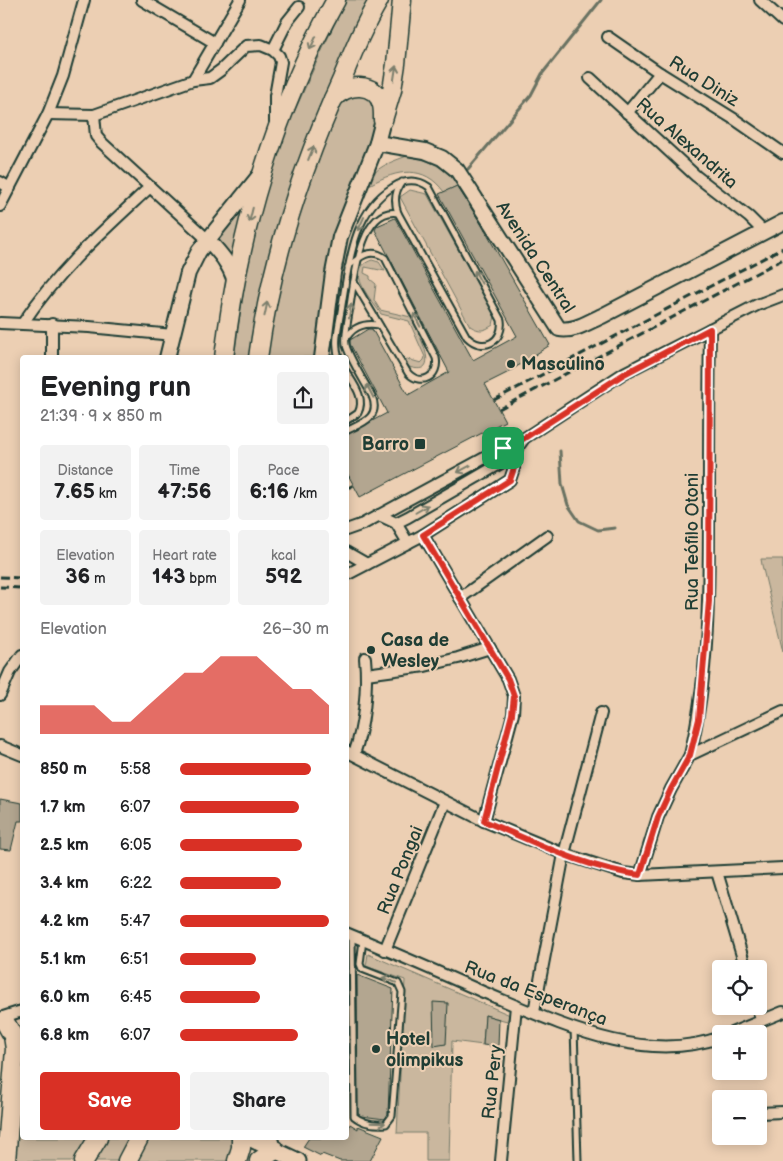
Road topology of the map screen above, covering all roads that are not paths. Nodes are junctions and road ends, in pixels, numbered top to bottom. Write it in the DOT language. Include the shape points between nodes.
graph roads {
  1 [pos="84,0"];
  2 [pos="142,0"];
  3 [pos="240,0"];
  4 [pos="336,0"];
  5 [pos="379,0"];
  6 [pos="402,0"];
  7 [pos="760,0"];
  8 [pos="299,7"];
  9 [pos="783,21"];
  10 [pos="608,37"];
  11 [pos="215,43"];
  12 [pos="273,50"];
  13 [pos="660,73"];
  14 [pos="590,78"];
  15 [pos="193,80"];
  16 [pos="332,101"];
  17 [pos="628,113"];
  18 [pos="48,114"];
  19 [pos="94,115"];
  20 [pos="383,120"];
  21 [pos="275,136"];
  22 [pos="377,143"];
  23 [pos="782,151"];
  24 [pos="265,168"];
  25 [pos="0,182"];
  26 [pos="402,182"];
  27 [pos="150,187"];
  28 [pos="10,188"];
  29 [pos="0,206"];
  30 [pos="398,213"];
  31 [pos="783,222"];
  32 [pos="764,232"];
  33 [pos="208,240"];
  34 [pos="359,258"];
  35 [pos="348,267"];
  36 [pos="235,281"];
  37 [pos="354,282"];
  38 [pos="783,295"];
  39 [pos="0,323"];
  40 [pos="23,323"];
  41 [pos="52,324"];
  42 [pos="380,325"];
  43 [pos="710,329"];
  44 [pos="173,335"];
  45 [pos="346,340"];
  46 [pos="52,355"];
  47 [pos="168,355"];
  48 [pos="224,355"];
  49 [pos="258,355"];
  50 [pos="322,355"];
  51 [pos="339,355"];
  52 [pos="349,376"];
  53 [pos="349,419"];
  54 [pos="349,430"];
  55 [pos="523,439"];
  56 [pos="503,448"];
  57 [pos="510,458"];
  58 [pos="380,515"];
  59 [pos="396,523"];
  60 [pos="349,529"];
  61 [pos="423,535"];
  62 [pos="547,536"];
  63 [pos="408,543"];
  64 [pos="349,554"];
  65 [pos="367,564"];
  66 [pos="349,573"];
  67 [pos="460,598"];
  68 [pos="490,648"];
  69 [pos="20,658"];
  70 [pos="365,658"];
  71 [pos="366,674"];
  72 [pos="0,695"];
  73 [pos="783,711"];
  74 [pos="601,713"];
  75 [pos="0,746"];
  76 [pos="350,752"];
  77 [pos="20,754"];
  78 [pos="690,755"];
  79 [pos="445,802"];
  80 [pos="484,821"];
  81 [pos="564,854"];
  82 [pos="783,868"];
  83 [pos="717,872"];
  84 [pos="640,875"];
  85 [pos="349,935"];
  86 [pos="362,940"];
  87 [pos="385,950"];
  88 [pos="743,960"];
  89 [pos="516,1006"];
  90 [pos="20,1012"];
  91 [pos="534,1012"];
  92 [pos="783,1012"];
  93 [pos="760,1015"];
  94 [pos="2,1020"];
  95 [pos="761,1020"];
  96 [pos="750,1025"];
  97 [pos="574,1028"];
  98 [pos="20,1029"];
  99 [pos="712,1039"];
  100 [pos="20,1066"];
  101 [pos="13,1082"];
  102 [pos="783,1112"];
  103 [pos="767,1113"];
  104 [pos="97,1140"];
  105 [pos="138,1140"];
  106 [pos="241,1140"];
  107 [pos="258,1140"];
  108 [pos="274,1144"];
  109 [pos="6,1161"];
  110 [pos="84,1161"];
  111 [pos="127,1161"];
  112 [pos="237,1161"];
  113 [pos="259,1161"];
  114 [pos="298,1161"];
  115 [pos="501,1161"];
  116 [pos="578,1161"];
  1 -- 18 [label="street" via="63,76"];
  2 -- 11 [label="street"];
  3 -- 11 [label="street"];
  4 -- 21 [label="highway, one-way" via="300,71"];
  5 -- 16 [label="highway"];
  20 -- 6 [label="highway, one-way" via="392,90"];
  7 -- 9 [label="street"];
  8 -- 12 [label="street" via="287,22"];
  10 -- 13 [label="street, Rua Diniz"];
  11 -- 15 [label="street"];
  12 -- 15 [label="street" via="261,45 246,46 210,78"];
  12 -- 21 [label="street" via="280,62 274,96"];
  13 -- 17 [label="street"];
  13 -- 23 [label="street, Rua Diniz"];
  14 -- 17 [label="street, Rua Alexandrita"];
  15 -- 19 [label="street"];
  16 -- 20 [label="highway" via="344,89 362,86 380,99"];
  49 -- 16 [label="highway, one-way" via="278,255 305,169"];
  17 -- 32 [label="street, Rua Alexandrita" via="696,176"];
  18 -- 19 [label="street"];
  18 -- 28 [label="street"];
  19 -- 27 [label="street" via="96,136"];
  20 -- 22 [label="street"];
  21 -- 24 [label="highway"];
  22 -- 32 [label="street, Avenida Central" via="425,151 442,158 457,170 559,328 574,329 602,316"];
  22 -- 50 [label="street" via="340,237"];
  24 -- 33 [label="street"];
  24 -- 36 [label="highway, one-way"];
  25 -- 28 [label="street"];
  26 -- 30 [label="lane" via="395,199"];
  30 -- 26 [label="lane, one-way" via="467,338 484,344 498,339 501,320 429,187 414,181"];
  26 -- 35 [label="lane, one-way" via="381,196 365,215 356,234"];
  27 -- 33 [label="street"];
  27 -- 40 [label="street" via="66,268"];
  28 -- 29 [label="street"];
  30 -- 34 [label="lane" via="385,214 375,222 364,240"];
  31 -- 32 [label="street, Avenida Central"];
  33 -- 36 [label="street" via="222,254"];
  33 -- 44 [label="street" via="188,273"];
  34 -- 35 [label="lane"];
  34 -- 37 [label="lane"];
  42 -- 34 [label="lane, one-way" via="408,373 416,379 426,379 434,373 435,355 385,258 371,253"];
  35 -- 51 [label="lane" via="336,344"];
  36 -- 48 [label="highway"];
  37 -- 42 [label="lane"];
  45 -- 37 [label="lane, one-way"];
  38 -- 43 [label="street"];
  39 -- 40 [label="street"];
  40 -- 41 [label="street"];
  41 -- 44 [label="street"];
  41 -- 46 [label="street"];
  42 -- 45 [label="lane" via="361,326"];
  43 -- 55 [label="street" via="624,374"];
  43 -- 78 [label="street, Rua Teófilo Otoni" via="709,601 702,696"];
  44 -- 47 [label="street"];
  54 -- 45 [label="lane, one-way" via="369,420 375,410 375,402 346,346"];
  52 -- 53 [label="lane" via="361,404 358,412"];
  55 -- 56 [label="street"];
  55 -- 57 [label="street"];
  56 -- 57 [label="street"];
  56 -- 58 [label="street, one-way"];
  59 -- 57 [label="street, one-way"];
  57 -- 61 [label="street" via="514,468 510,480"];
  58 -- 59 [label="street"];
  58 -- 60 [label="street"];
  59 -- 63 [label="street"];
  61 -- 63 [label="street"];
  61 -- 67 [label="street"];
  62 -- 67 [label="street"];
  63 -- 65 [label="street"];
  64 -- 65 [label="street"];
  65 -- 66 [label="street"];
  67 -- 68 [label="street"];
  68 -- 71 [label="street" via="424,666"];
  68 -- 80 [label="street" via="508,679 514,704"];
  69 -- 72 [label="street"];
  70 -- 71 [label="street"];
  71 -- 76 [label="street" via="360,734"];
  73 -- 78 [label="street"];
  74 -- 81 [label="street"];
  75 -- 77 [label="street"];
  76 -- 79 [label="street"];
  78 -- 84 [label="street, Rua Teófilo Otoni" via="658,817"];
  79 -- 80 [label="street"];
  79 -- 87 [label="street, Rua Pongai"];
  80 -- 81 [label="street"];
  81 -- 84 [label="street" via="616,871"];
  81 -- 91 [label="street"];
  82 -- 83 [label="street"];
  83 -- 84 [label="street"];
  83 -- 88 [label="street"];
  85 -- 86 [label="street, Rua da Esperança"];
  85 -- 86 [label="lane, one-way" via="354,1116 378,1125 386,1124 392,1116 402,992 398,983 362,969"];
  86 -- 87 [label="street, Rua da Esperança"];
  87 -- 89 [label="street, Rua da Esperança"];
  89 -- 91 [label="street, Rua da Esperança"];
  89 -- 115 [label="street, Rua Pery"];
  90 -- 94 [label="street"];
  91 -- 97 [label="street, Rua da Esperança"];
  92 -- 95 [label="street"];
  93 -- 95 [label="street"];
  94 -- 98 [label="main road"];
  94 -- 101 [label="highway" via="13,1036"];
  95 -- 96 [label="street"];
  97 -- 99 [label="street, Rua da Esperança" via="638,1045 691,1045"];
  97 -- 116 [label="lane"];
  100 -- 101 [label="highway"];
  101 -- 109 [label="highway"];
  102 -- 103 [label="street"];
  104 -- 110 [label="highway"];
  105 -- 111 [label="highway"];
  106 -- 112 [label="highway"];
  107 -- 108 [label="main road"];
  108 -- 113 [label="highway"];
  108 -- 114 [label="main road"];
}
